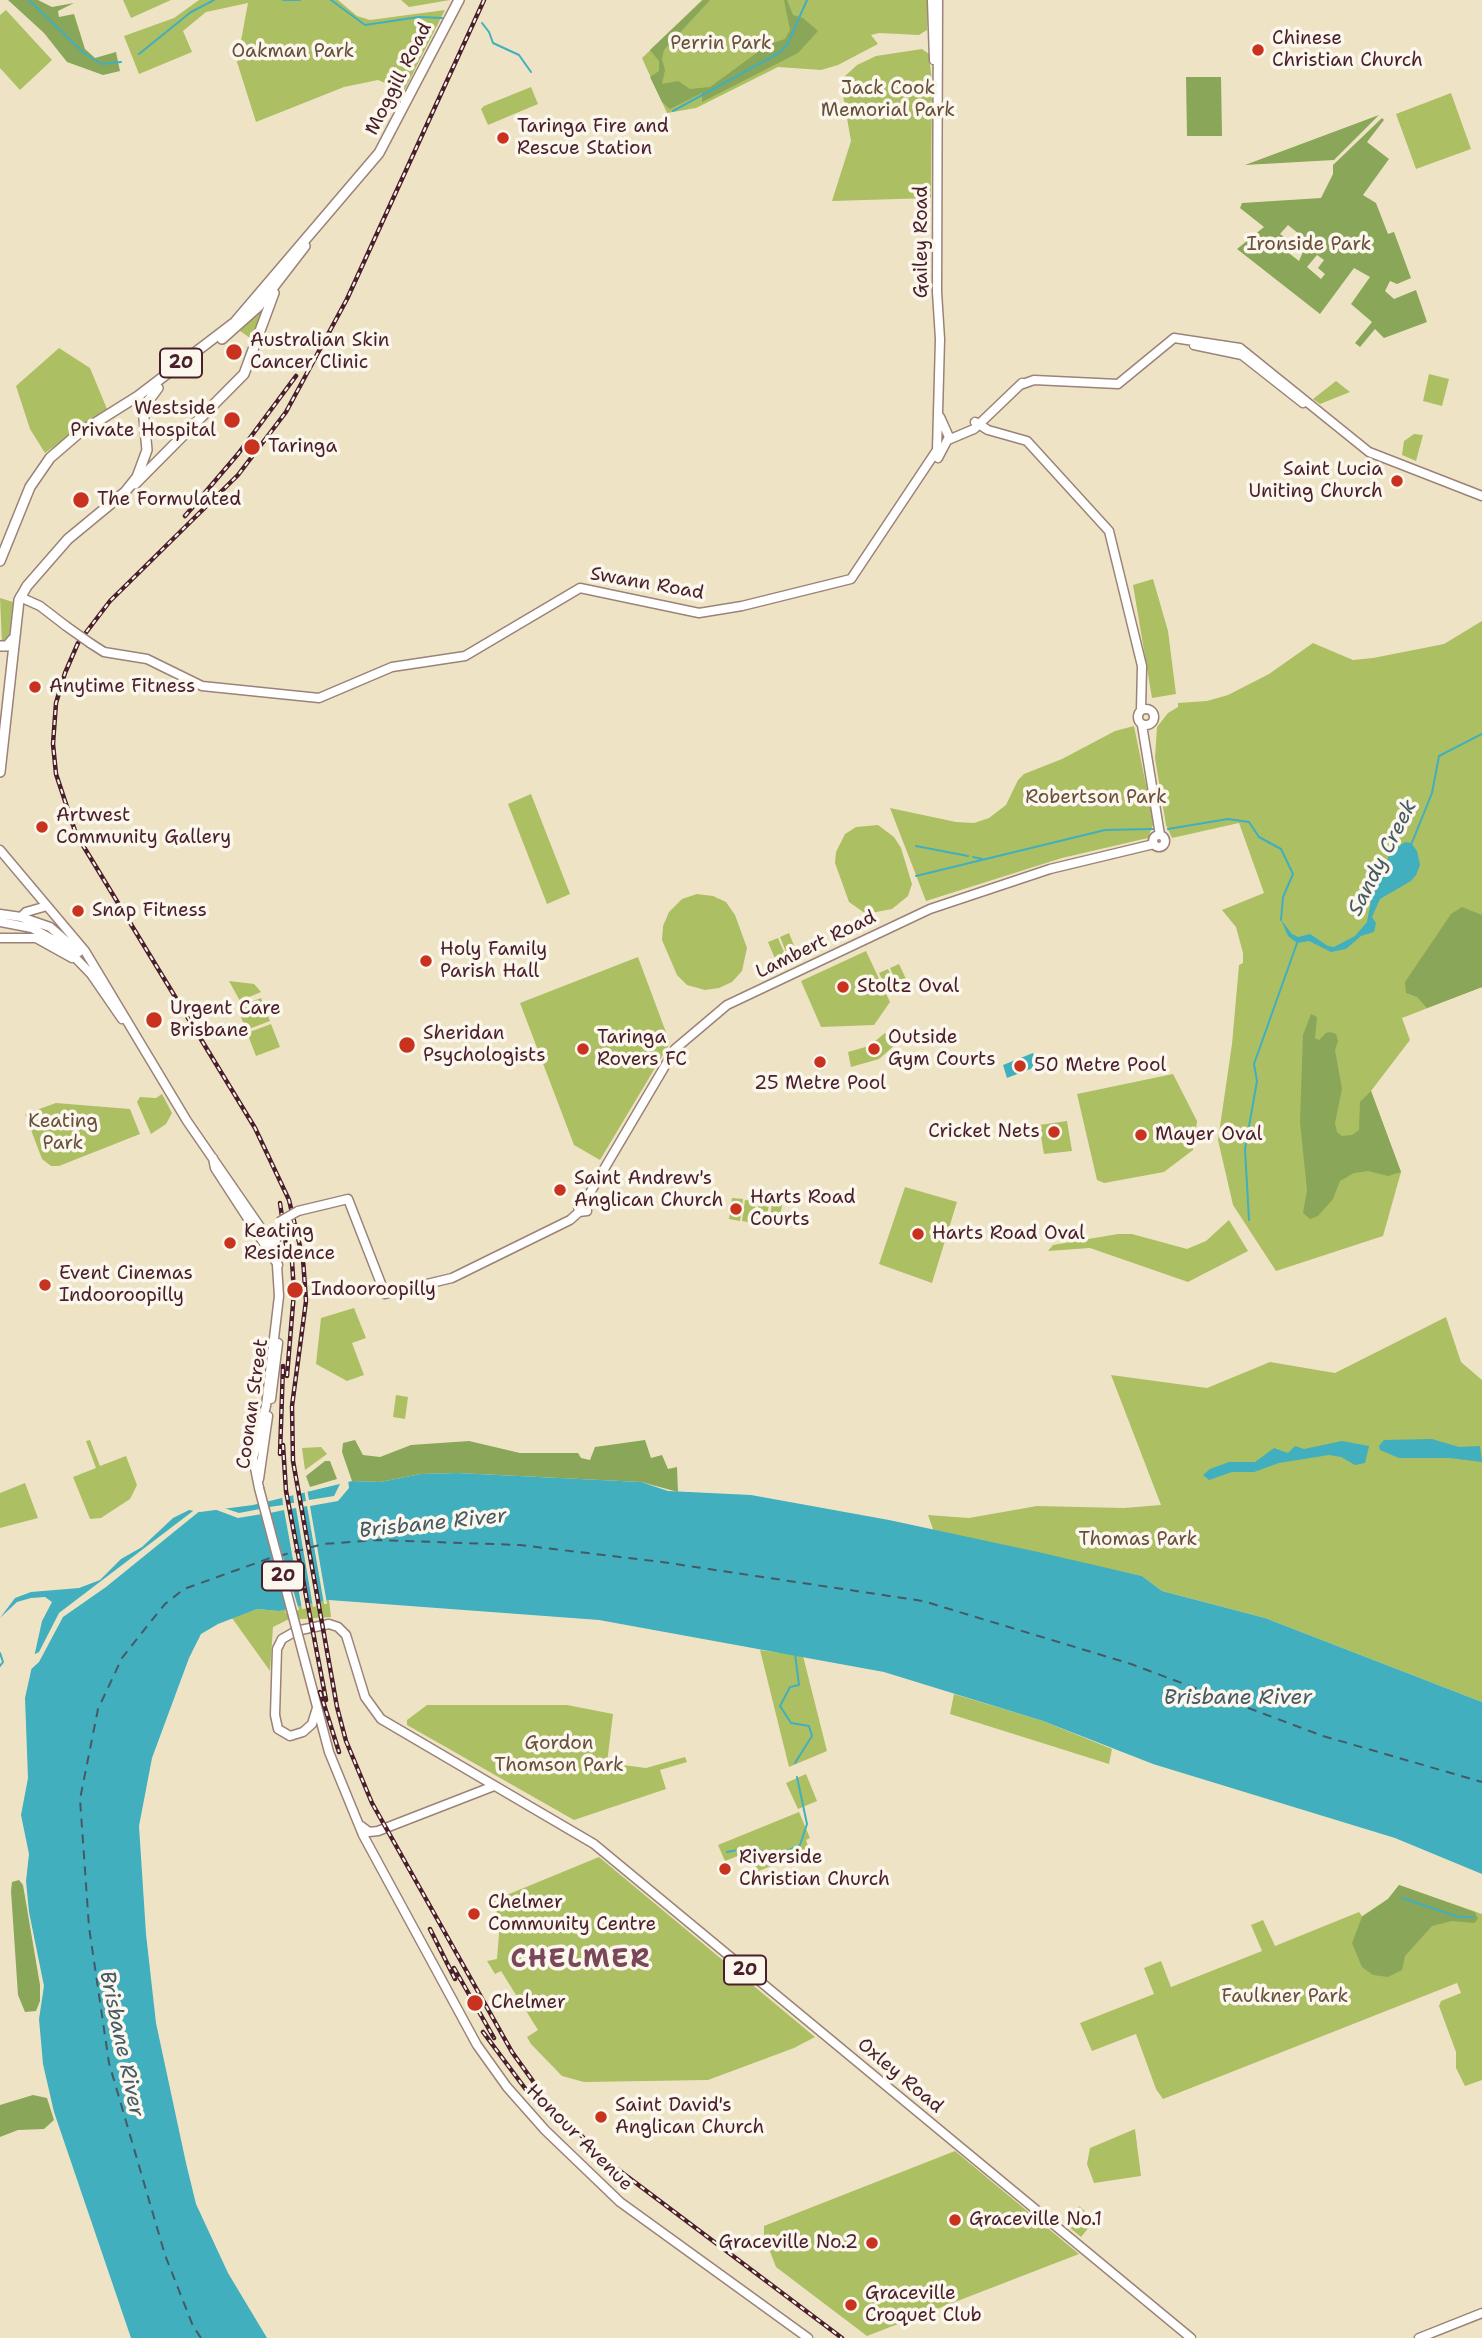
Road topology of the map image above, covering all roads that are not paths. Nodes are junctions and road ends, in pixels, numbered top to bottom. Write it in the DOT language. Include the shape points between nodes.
graph roads {
  1 [pos="459,0"];
  2 [pos="932,0"];
  3 [pos="938,0"];
  4 [pos="937,74"];
  5 [pos="310,235"];
  6 [pos="280,282"];
  7 [pos="938,410"];
  8 [pos="114,412"];
  9 [pos="142,420"];
  10 [pos="978,423"];
  11 [pos="947,436"];
  12 [pos="937,438"];
  13 [pos="922,471"];
  14 [pos="125,492"];
  15 [pos="1470,494"];
  16 [pos="1482,496"];
  17 [pos="1482,502"];
  18 [pos="0,561"];
  19 [pos="20,597"];
  20 [pos="13,639"];
  21 [pos="0,646"];
  22 [pos="1145,710"];
  23 [pos="1147,724"];
  24 [pos="0,772"];
  25 [pos="0,850"];
  26 [pos="47,906"];
  27 [pos="21,917"];
  28 [pos="4,919"];
  29 [pos="32,929"];
  30 [pos="0,938"];
  31 [pos="81,962"];
  32 [pos="122,1011"];
  33 [pos="161,1076"];
  34 [pos="282,1222"];
  35 [pos="263,1234"];
  36 [pos="274,1246"];
  37 [pos="279,1268"];
  38 [pos="279,1302"];
  39 [pos="269,1413"];
  40 [pos="255,1447"];
  41 [pos="259,1488"];
  42 [pos="317,1708"];
  43 [pos="494,1786"];
  44 [pos="356,1821"];
  45 [pos="380,1831"];
  46 [pos="372,1852"];
  47 [pos="1482,2313"];
  48 [pos="1182,2327"];
  49 [pos="807,2338"];
  50 [pos="1191,2338"];
  51 [pos="1198,2338"];
  52 [pos="1419,2338"];
  1 -- 5 [label="highway, Moggill Road / 20" via="384,148"];
  2 -- 4 [label="main road, Gailey Road"];
  3 -- 4 [label="main road, Gailey Road"];
  4 -- 7 [label="main road, Gailey Road"];
  5 -- 6 [label="highway, Moggill Road / 20"];
  5 -- 8 [label="highway, Moggill Road / 20" via="235,322"];
  6 -- 9 [label="highway, Moggill Road / 20" via="238,328 150,395"];
  6 -- 14 [label="highway, 20" via="242,376"];
  7 -- 11 [label="main road, Gailey Road"];
  7 -- 12 [label="main road, Gailey Road"];
  8 -- 9 [label="highway" via="133,409"];
  8 -- 18 [label="highway, 20" via="71,439 40,470"];
  9 -- 14 [label="highway, 20" via="146,455"];
  10 -- 11 [label="main road"];
  10 -- 15 [label="main road" via="1028,377 1118,380 1178,339 1240,354 1364,449"];
  10 -- 22 [label="main road" via="1027,441 1109,531 1141,659"];
  11 -- 12 [label="main road"];
  11 -- 13 [label="main road, Swann Road" via="936,460"];
  12 -- 13 [label="main road, Swann Road" via="935,456"];
  13 -- 19 [label="main road, Swann Road, bridge" via="855,575 845,581 697,613 580,588 466,656 392,667 319,698 202,686 147,659 104,652"];
  14 -- 19 [label="highway, 20" via="76,531"];
  15 -- 16 [label="main road"];
  15 -- 17 [label="main road"];
  19 -- 20 [label="highway"];
  20 -- 21 [label="highway"];
  20 -- 24 [label="highway"];
  22 -- 23 [label="main road" via="1154,715"];
  22 -- 23 [label="main road" via="1137,718"];
  23 -- 34 [label="main road, Lambert Road, bridge" via="1151,775 1165,844 1050,869 930,909 727,1005 675,1049 584,1203 578,1205 579,1213 570,1220 452,1278 385,1294 348,1199 298,1211"];
  25 -- 26 [label="main road, Coonan Street / 20"];
  26 -- 27 [label="main road"];
  26 -- 32 [label="main road, Coonan Street / 20" via="85,951"];
  27 -- 28 [label="main road, Coonan Street"];
  27 -- 29 [label="main road"];
  27 -- 32 [label="main road, Coonan Street" via="50,927 75,947"];
  28 -- 29 [label="main road, Coonan Street / 20"];
  29 -- 31 [label="main road, Coonan Street / 20" via="57,941"];
  30 -- 31 [label="main road" via="36,938"];
  31 -- 33 [label="main road, Coonan Street / 20"];
  32 -- 33 [label="main road, Coonan Street / 20"];
  33 -- 35 [label="main road, Coonan Street / 20"];
  34 -- 35 [label="main road"];
  34 -- 36 [label="main road"];
  35 -- 36 [label="main road, Coonan Street / 20"];
  35 -- 37 [label="main road, Coonan Street / 20"];
  36 -- 37 [label="main road, Coonan Street / 20"];
  37 -- 38 [label="main road, Coonan Street / 20"];
  38 -- 39 [label="main road, Coonan Street / 20"];
  38 -- 40 [label="main road, Coonan Street / 20" via="265,1410"];
  39 -- 40 [label="main road"];
  39 -- 41 [label="main road, Coonan Street / 20"];
  40 -- 41 [label="main road, Coonan Street / 20" via="253,1467"];
  41 -- 42 [label="main road, Honour Avenue / 20, bridge"];
  42 -- 43 [label="main road, 20" via="306,1730 294,1735 284,1733 276,1721 278,1647 296,1631 324,1624 344,1632 367,1701 381,1719"];
  42 -- 44 [label="main road, Honour Avenue / 20"];
  43 -- 45 [label="main road"];
  43 -- 48 [label="main road, Oxley Road / 20" via="600,1849"];
  44 -- 45 [label="main road" via="366,1831"];
  44 -- 46 [label="main road, Honour Avenue"];
  45 -- 46 [label="main road" via="372,1839"];
  46 -- 49 [label="main road, Honour Avenue" via="477,2045 532,2118 640,2218"];
  47 -- 52 [label="main road"];
  48 -- 50 [label="main road, Oxley Road / 20"];
  48 -- 51 [label="main road, Oxley Road / 20"];
}
